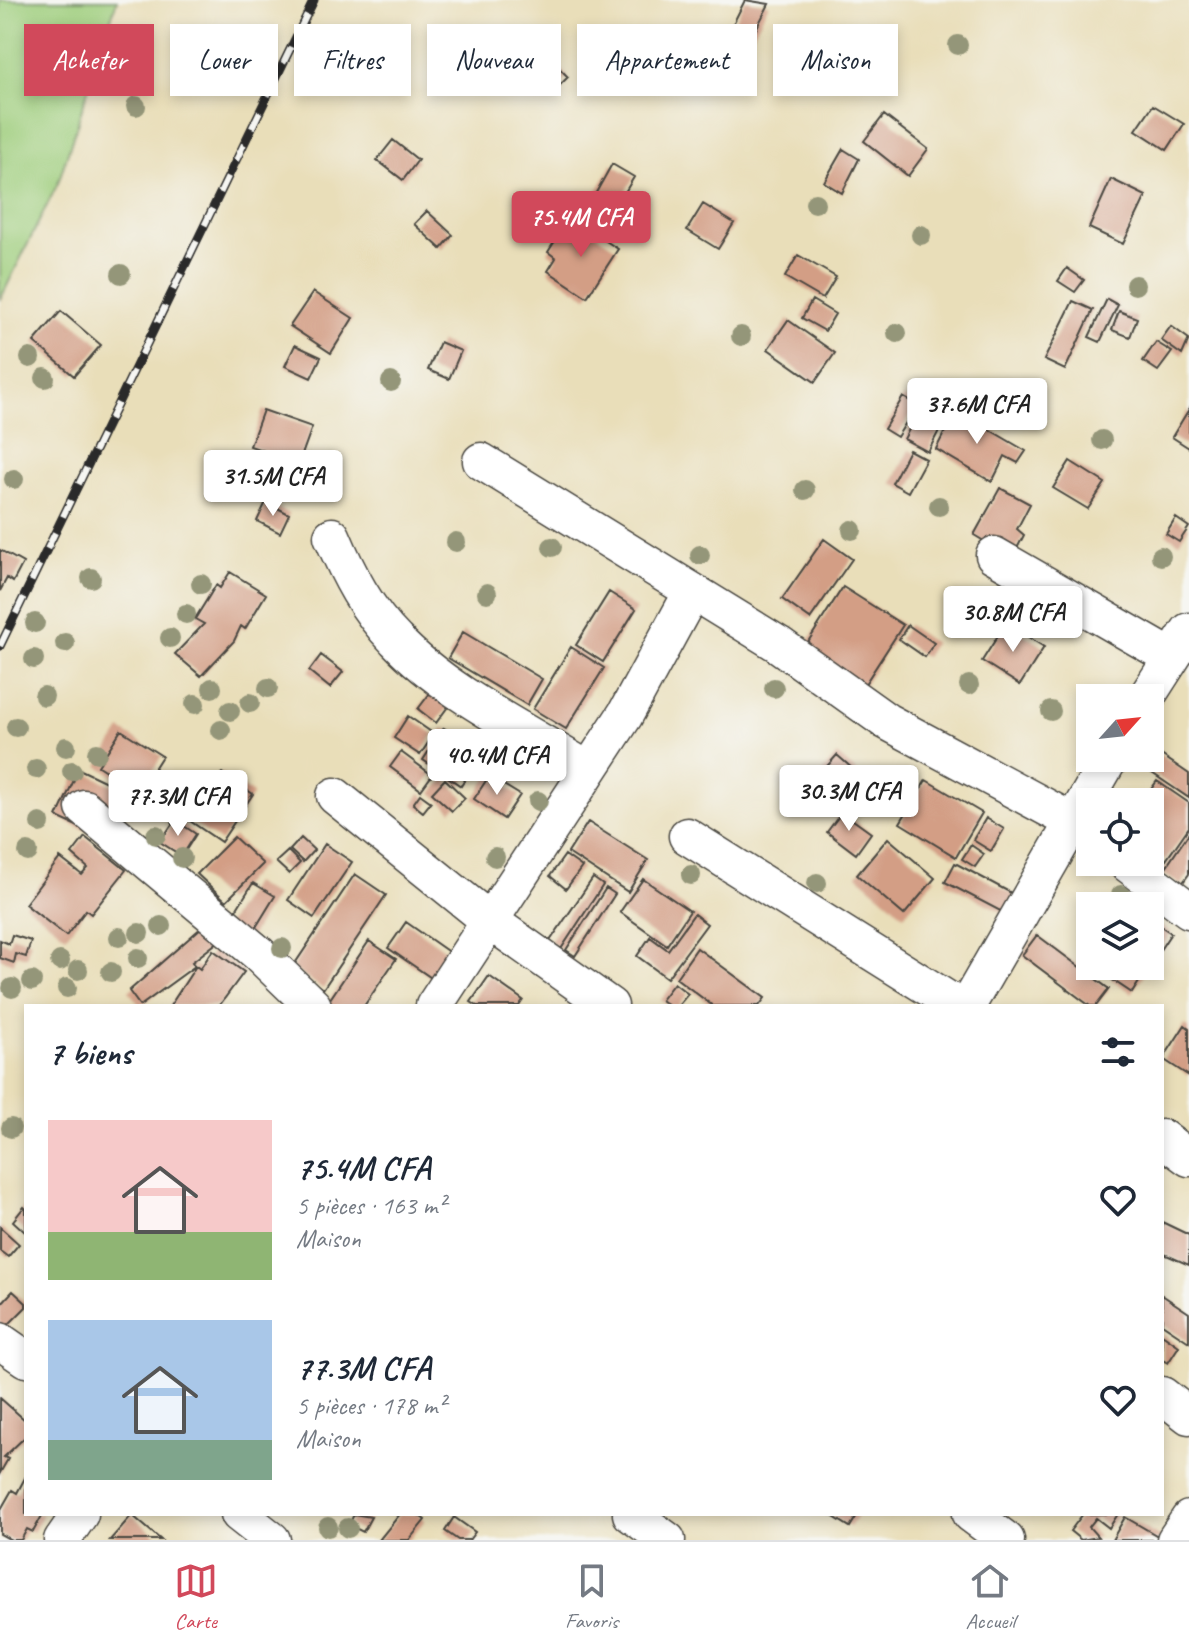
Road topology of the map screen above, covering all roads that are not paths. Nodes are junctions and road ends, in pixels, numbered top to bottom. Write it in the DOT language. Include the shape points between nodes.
graph roads {
  1 [pos="481,461"];
  2 [pos="332,536"];
  3 [pos="994,555"];
  4 [pos="692,592"];
  5 [pos="1180,644"];
  6 [pos="1155,684"];
  7 [pos="588,770"];
  8 [pos="335,796"];
  9 [pos="84,808"];
  10 [pos="1076,825"];
  11 [pos="687,836"];
  12 [pos="1076,836"];
  13 [pos="1144,876"];
  14 [pos="1189,910"];
  15 [pos="490,921"];
  16 [pos="311,1004"];
  17 [pos="435,1004"];
  18 [pos="607,1004"];
  19 [pos="955,1004"];
  20 [pos="968,1004"];
  21 [pos="1164,1139"];
  22 [pos="1189,1158"];
  23 [pos="0,1341"];
  24 [pos="24,1358"];
  25 [pos="1164,1397"];
  26 [pos="1189,1416"];
  27 [pos="79,1516"];
  28 [pos="242,1516"];
  29 [pos="974,1516"];
  30 [pos="1189,1519"];
  31 [pos="62,1540"];
  32 [pos="272,1540"];
  33 [pos="1006,1540"];
  34 [pos="1175,1540"];
  1 -- 4 [label="street"];
  2 -- 7 [label="street" via="346,570 396,641 438,676"];
  3 -- 5 [label="street"];
  4 -- 7 [label="street" via="625,715"];
  4 -- 10 [label="street" via="778,644 886,721"];
  5 -- 6 [label="street"];
  7 -- 15 [label="street"];
  8 -- 15 [label="street"];
  9 -- 16 [label="street"];
  11 -- 19 [label="street"];
  12 -- 20 [label="street"];
  13 -- 14 [label="street"];
  15 -- 17 [label="street"];
  15 -- 18 [label="street"];
  21 -- 22 [label="street"];
  23 -- 24 [label="street"];
  25 -- 26 [label="street"];
  27 -- 31 [label="street"];
  28 -- 32 [label="street"];
  29 -- 33 [label="street"];
  30 -- 34 [label="street"];
}
